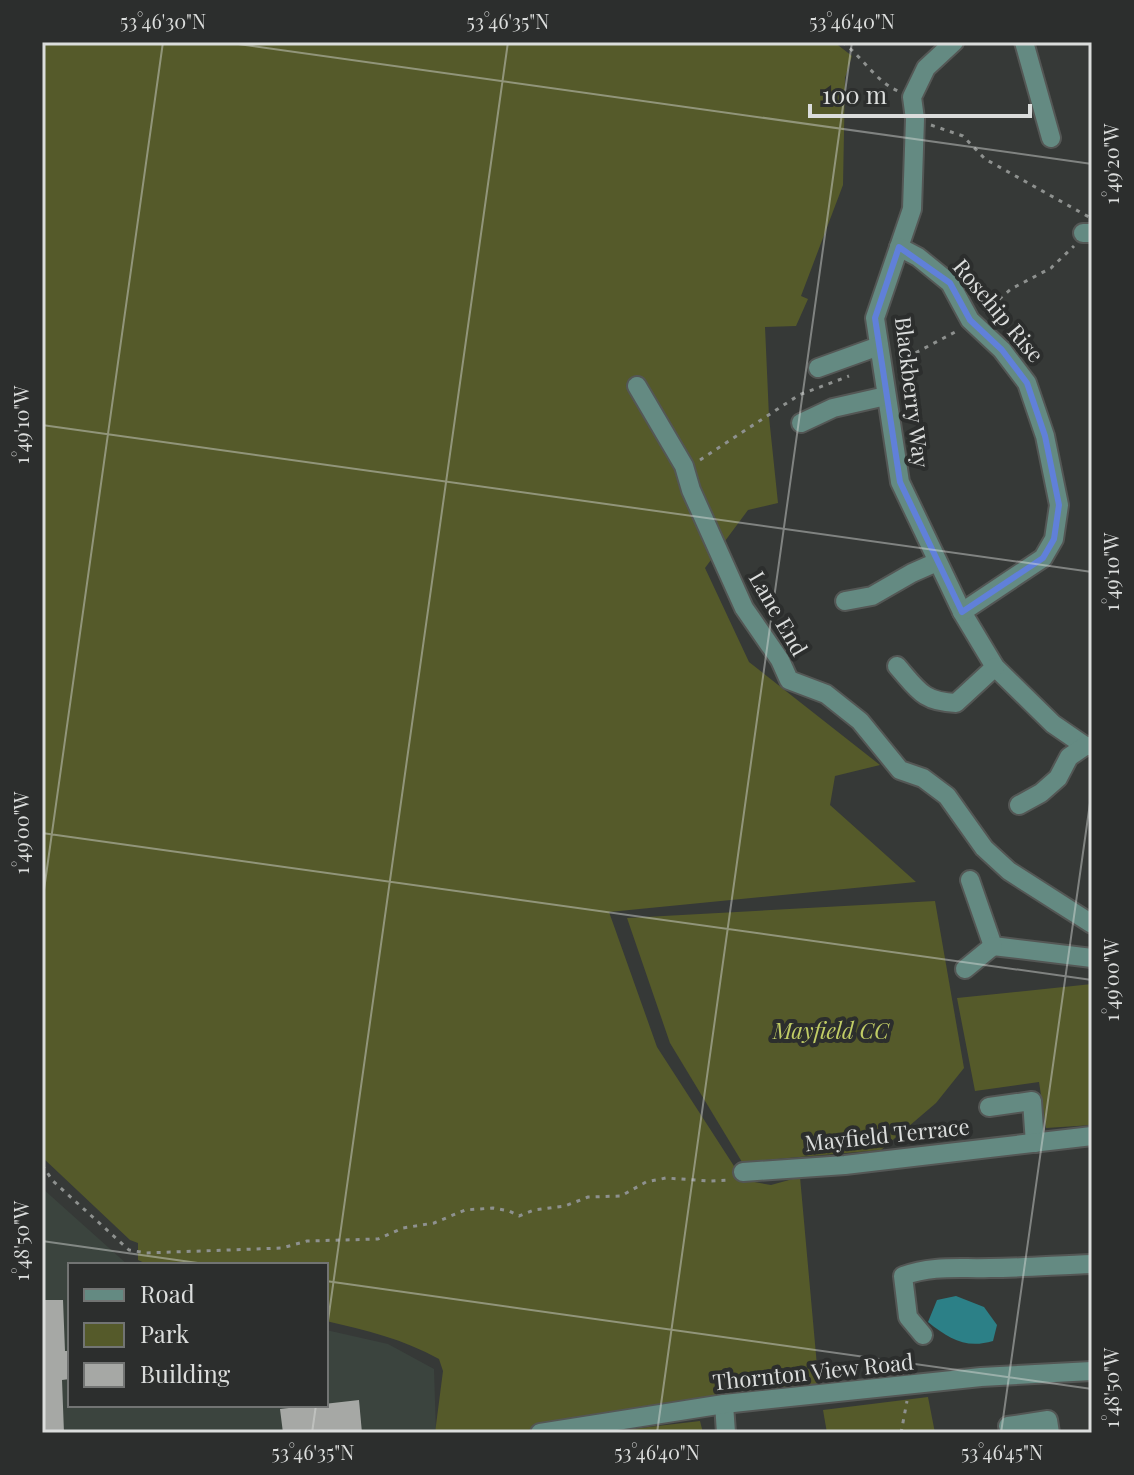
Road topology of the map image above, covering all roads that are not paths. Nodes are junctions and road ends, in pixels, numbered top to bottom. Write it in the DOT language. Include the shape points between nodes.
graph roads {
  1 [pos="954,42"];
  2 [pos="1024,42"];
  3 [pos="1051,138"];
  4 [pos="899,247"];
  5 [pos="879,346"];
  6 [pos="818,368"];
  7 [pos="637,386"];
  8 [pos="886,396"];
  9 [pos="801,423"];
  10 [pos="937,562"];
  11 [pos="845,601"];
  12 [pos="962,612"];
  13 [pos="897,666"];
  14 [pos="995,667"];
  15 [pos="1088,746"];
  16 [pos="1019,805"];
  17 [pos="970,880"];
  18 [pos="1089,919"];
  19 [pos="993,946"];
  20 [pos="1092,958"];
  21 [pos="965,969"];
  22 [pos="989,1107"];
  23 [pos="1092,1136"];
  24 [pos="1035,1143"];
  25 [pos="743,1172"];
  26 [pos="1092,1264"];
  27 [pos="923,1335"];
  28 [pos="1092,1371"];
  29 [pos="724,1404"];
  30 [pos="1008,1426"];
  31 [pos="540,1433"];
  32 [pos="726,1433"];
  33 [pos="1050,1433"];
  1 -- 4 [label="street, Blackberry Way" via="926,68 912,97 912,209"];
  2 -- 3 [label="street"];
  4 -- 5 [label="street, Blackberry Way" via="875,318"];
  4 -- 12 [label="street, Rosehip Rise" via="950,283 970,320 1027,383 1059,505 1054,539 1043,558"];
  5 -- 6 [label="street"];
  5 -- 8 [label="street, Blackberry Way"];
  7 -- 18 [label="street, Lane End" via="684,466 744,608 789,680 826,694 860,721 900,770 923,778 947,796 975,838 1009,871"];
  8 -- 9 [label="street" via="833,408"];
  8 -- 10 [label="street, Blackberry Way" via="900,482"];
  10 -- 11 [label="street" via="872,596"];
  10 -- 12 [label="street, Blackberry Way"];
  12 -- 14 [label="street, Blackberry Way"];
  13 -- 14 [label="street" via="923,696 956,703"];
  14 -- 15 [label="street, Blackberry Way" via="1053,724"];
  15 -- 16 [label="street" via="1069,757 1058,778 1041,793"];
  17 -- 19 [label="street"];
  19 -- 20 [label="street"];
  19 -- 21 [label="street"];
  22 -- 24 [label="street, Mayfield Terrace" via="1032,1101"];
  23 -- 24 [label="street, Mayfield Terrace"];
  24 -- 25 [label="street, Mayfield Terrace"];
  26 -- 27 [label="street" via="944,1266 903,1276 908,1317"];
  28 -- 29 [label="street, Thornton View Road"];
  29 -- 31 [label="street, Thornton View Road"];
  29 -- 32 [label="street"];
  30 -- 33 [label="street" via="1048,1420"];
}
